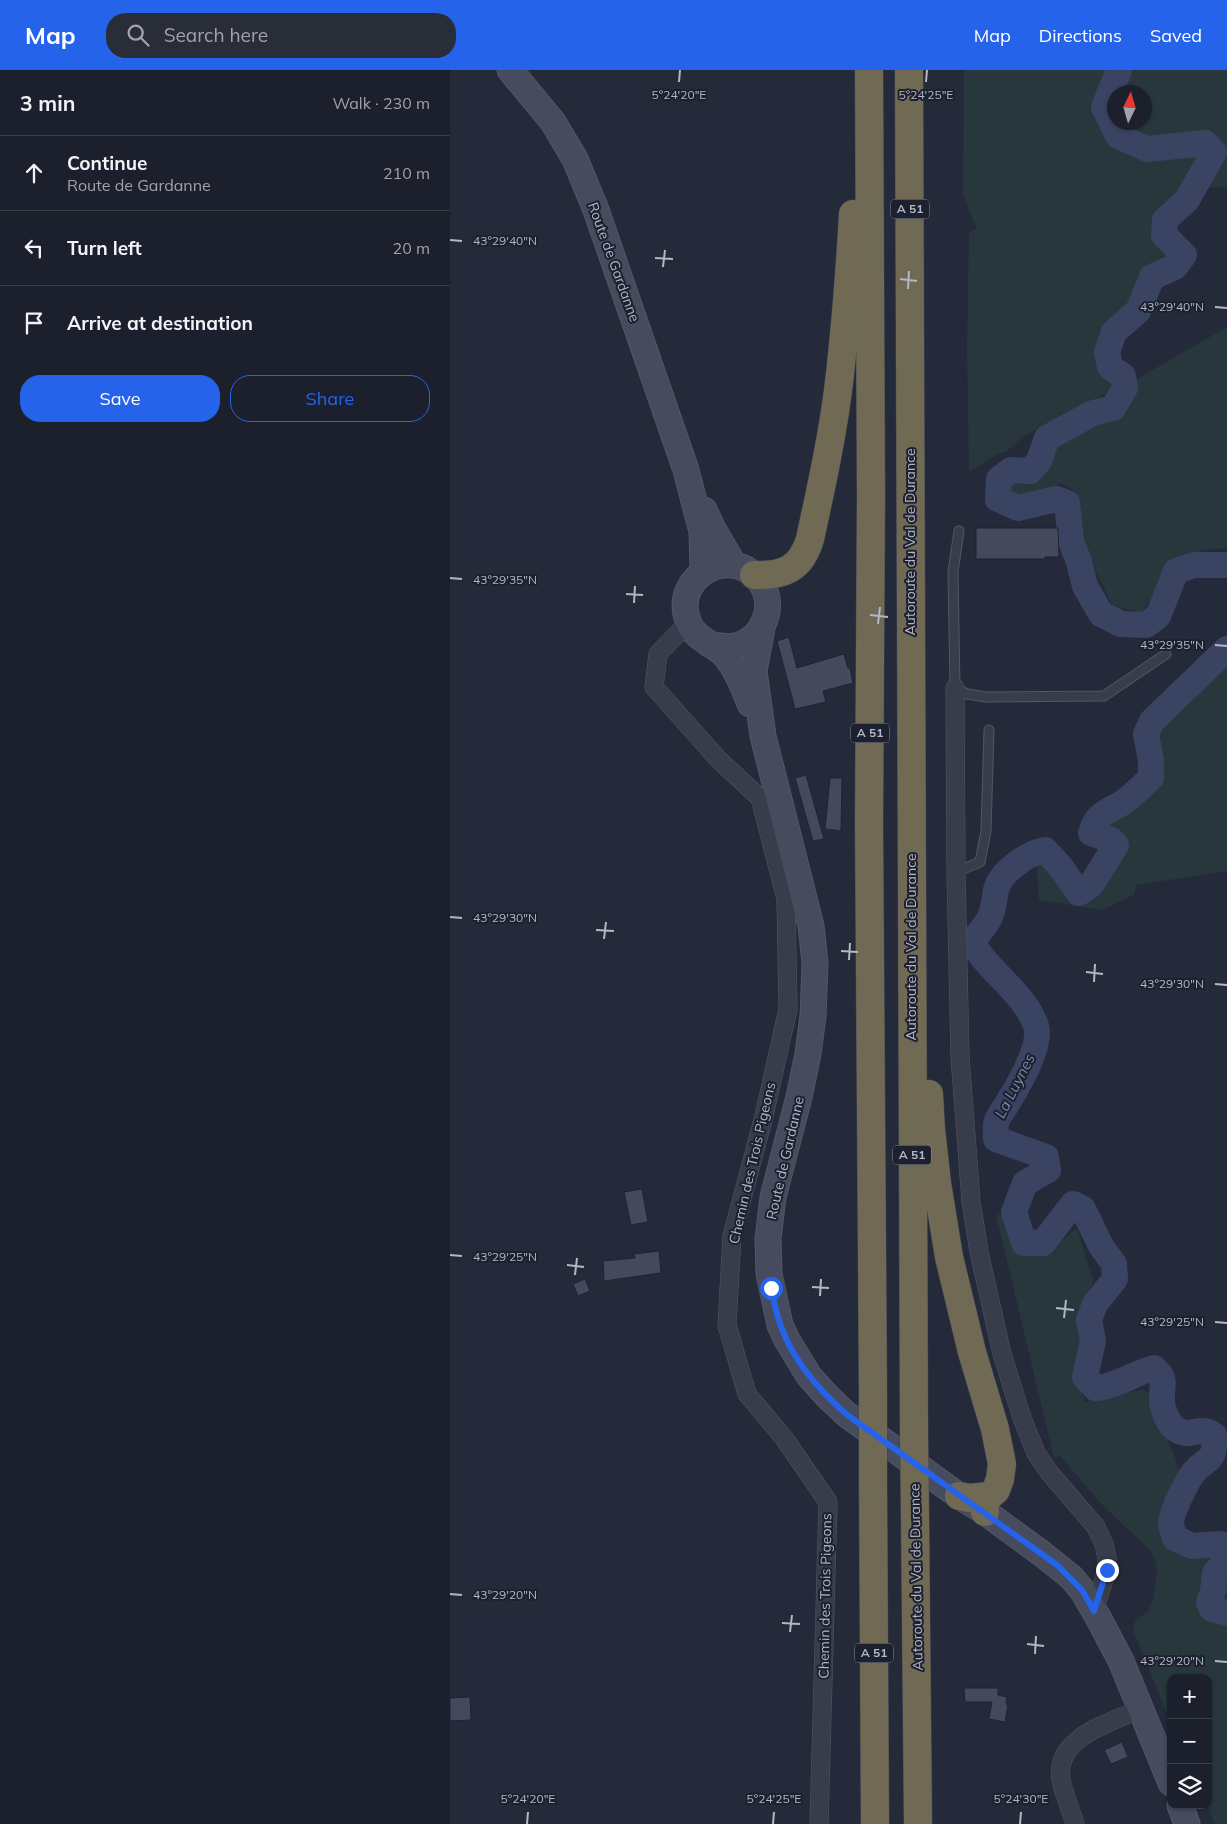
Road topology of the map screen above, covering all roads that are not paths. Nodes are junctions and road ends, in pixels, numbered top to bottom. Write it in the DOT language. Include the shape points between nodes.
graph roads {
  1 [pos="510,70"];
  2 [pos="862,70"];
  3 [pos="869,70"];
  4 [pos="909,70"];
  5 [pos="686,470"];
  6 [pos="959,532"];
  7 [pos="744,570"];
  8 [pos="703,572"];
  9 [pos="688,623"];
  10 [pos="762,628"];
  11 [pos="709,644"];
  12 [pos="1166,654"];
  13 [pos="910,658"];
  14 [pos="955,688"];
  15 [pos="989,730"];
  16 [pos="763,736"];
  17 [pos="956,872"];
  18 [pos="959,1496"];
  19 [pos="987,1504"];
  20 [pos="1094,1611"];
  21 [pos="1140,1709"];
  22 [pos="1167,1773"];
  23 [pos="1182,1809"];
  24 [pos="819,1824"];
  25 [pos="875,1824"];
  26 [pos="918,1824"];
  27 [pos="1075,1824"];
  28 [pos="1188,1824"];
  1 -- 5 [label="main road, Route de Gardanne" via="553,122 575,159 596,210"];
  2 -- 7 [label="highway" via="848,301 837,394 817,507 800,560 787,571 776,574"];
  3 -- 25 [label="highway, A 51, bridge" via="869,833"];
  4 -- 13 [label="highway, Autoroute du Val de Durance / A 51"];
  5 -- 7 [label="main road" via="713,529"];
  5 -- 8 [label="main road" via="702,532"];
  6 -- 14 [label="lane" via="953,572"];
  7 -- 8 [label="main road" via="718,565"];
  7 -- 10 [label="main road" via="762,584 766,595 768,606"];
  8 -- 9 [label="main road" via="692,581 686,594"];
  9 -- 11 [label="main road" via="696,635"];
  9 -- 24 [label="street, Chemin des Trois Pigeons" via="658,654 654,687 719,760 760,798 786,899 788,1009 732,1236 727,1325 747,1394 784,1438 828,1502"];
  10 -- 11 [label="main road" via="738,646"];
  10 -- 16 [label="main road" via="754,672"];
  11 -- 16 [label="main road" via="726,656"];
  12 -- 14 [label="lane" via="1104,696 986,697"];
  13 -- 19 [label="highway" via="931,1129 949,1257 1002,1464 1000,1480"];
  13 -- 26 [label="highway, Autoroute du Val de Durance / A 51, bridge"];
  14 -- 17 [label="street"];
  15 -- 17 [label="lane" via="986,831 980,862"];
  16 -- 18 [label="main road, Route de Gardanne" via="808,909 815,963 808,1054 770,1221 769,1274 775,1306 787,1340 809,1376 826,1396"];
  17 -- 20 [label="street" via="960,1057 971,1201 979,1252 1002,1354 1036,1453 1096,1527 1104,1544 1107,1570"];
  18 -- 19 [label="highway"];
  19 -- 20 [label="main road" via="1071,1577"];
  20 -- 21 [label="main road" via="1121,1661"];
  21 -- 22 [label="main road"];
  21 -- 27 [label="street" via="1079,1737 1070,1746 1062,1765 1061,1779"];
  23 -- 28 [label="main road"];
}
